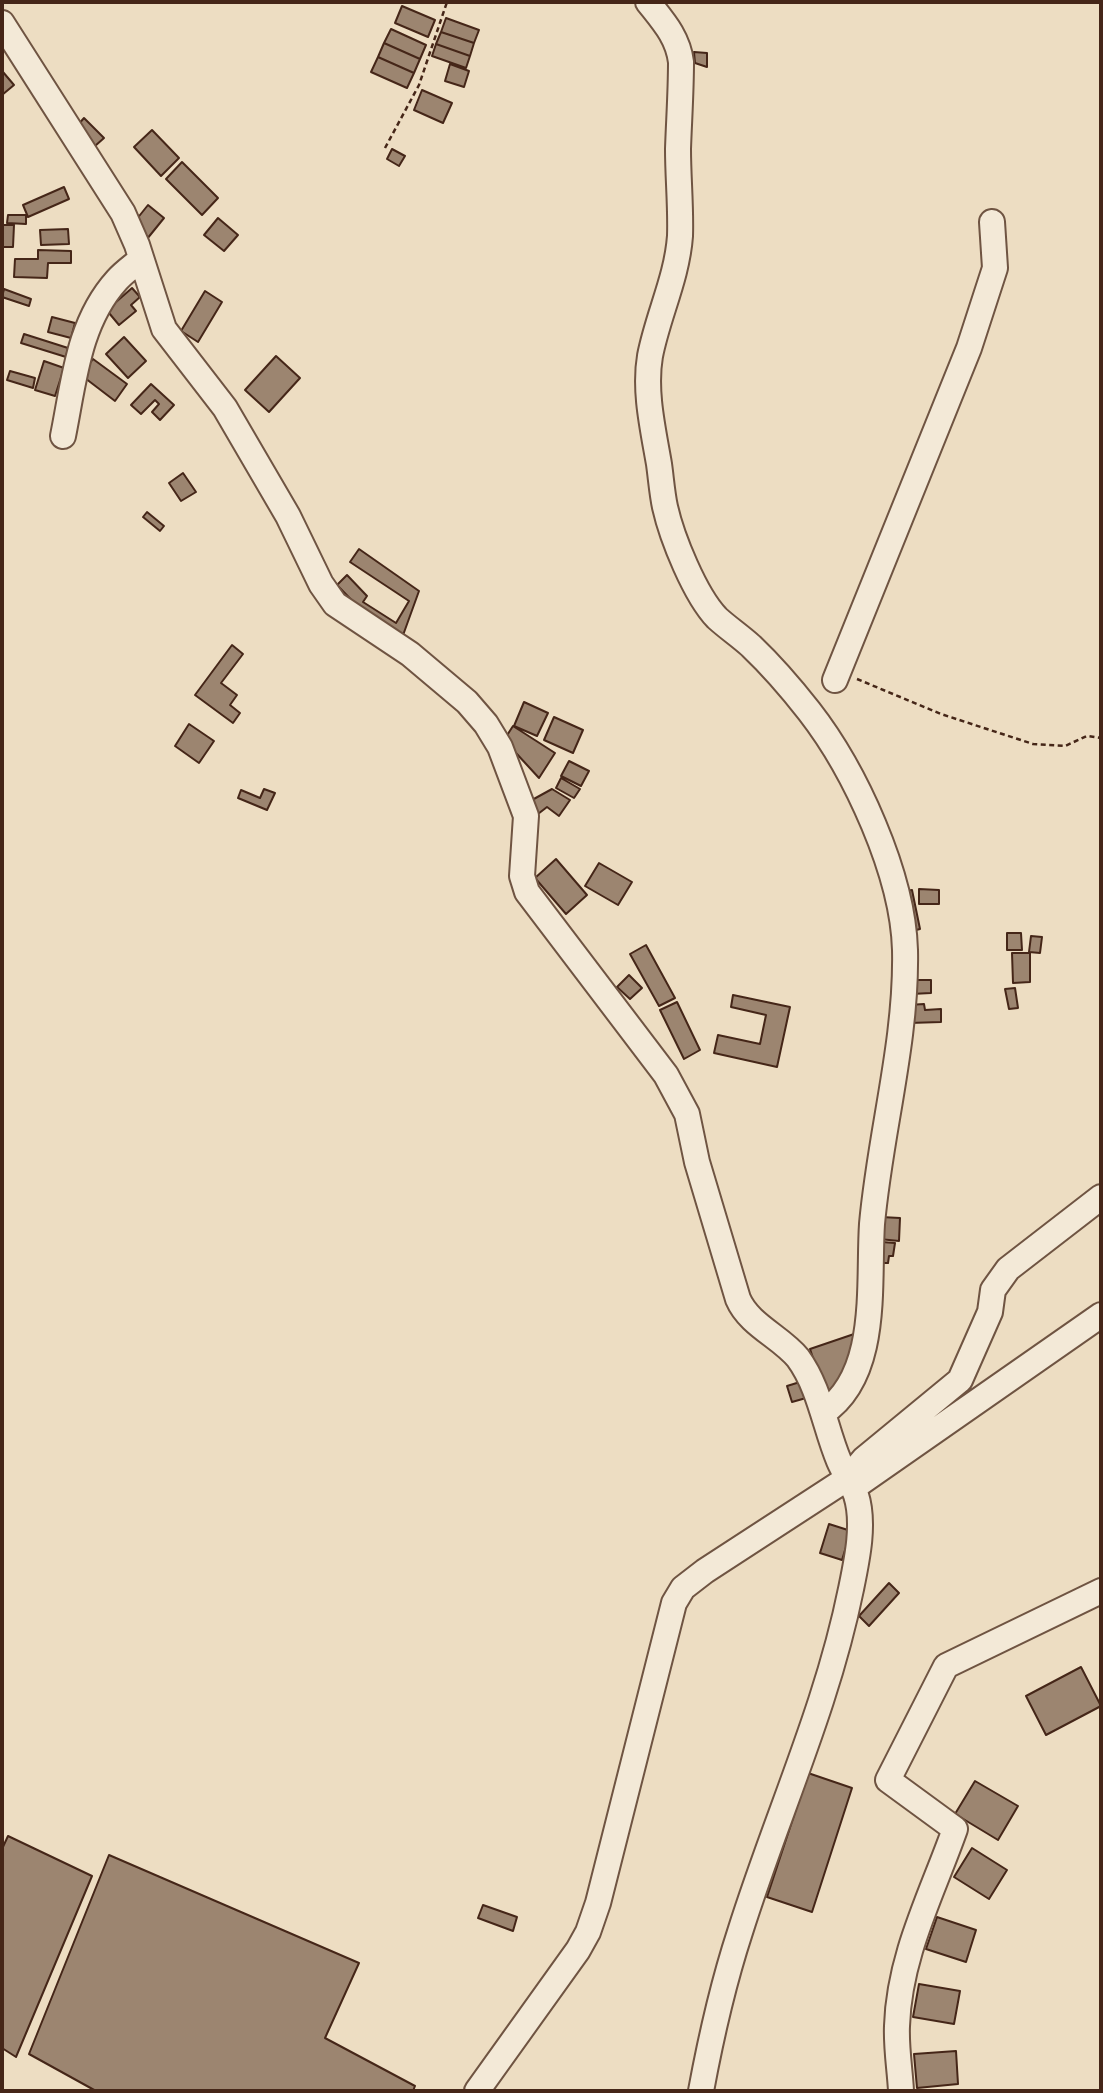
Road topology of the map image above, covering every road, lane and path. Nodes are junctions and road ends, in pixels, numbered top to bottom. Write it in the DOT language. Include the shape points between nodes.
graph roads {
  1 [pos="447,2"];
  2 [pos="648,2"];
  3 [pos="2,23"];
  4 [pos="385,149"];
  5 [pos="992,222"];
  6 [pos="141,259"];
  7 [pos="63,436"];
  8 [pos="835,680"];
  9 [pos="1101,738"];
  10 [pos="1101,1197"];
  11 [pos="1101,1315"];
  12 [pos="823,1413"];
  13 [pos="851,1483"];
  14 [pos="1101,1591"];
  15 [pos="477,2091"];
  16 [pos="701,2091"];
  17 [pos="901,2091"];
  1 -- 4 [label="path" via="419,85"];
  2 -- 12 [label="street" via="673,33 681,62 680,239 650,358 649,382 665,506 682,558 715,616 778,673 819,725 853,780 892,879 905,947 901,1018 874,1199 868,1321 856,1372 839,1401"];
  3 -- 6 [label="street" via="123,213"];
  5 -- 8 [label="street" via="995,268 969,348"];
  6 -- 7 [label="street" via="118,278 89,326 74,373"];
  6 -- 12 [label="street" via="164,329 225,408 335,604 410,654 486,724 526,816 522,876 527,892 680,1098 741,1306 800,1360"];
  8 -- 9 [label="path" via="859,679 941,714 1033,744 1065,746 1087,736"];
  10 -- 13 [label="street" via="1008,1269 993,1290 990,1312 960,1380 864,1459"];
  11 -- 13 [label="street"];
  12 -- 13 [label="street"];
  13 -- 15 [label="street" via="705,1571 679,1592 588,1932"];
  13 -- 16 [label="street" via="859,1519 858,1559 846,1618 812,1735 740,1931"];
  14 -- 17 [label="street" via="946,1666 888,1780 955,1829 918,1922 904,1976 897,2026"];
}
